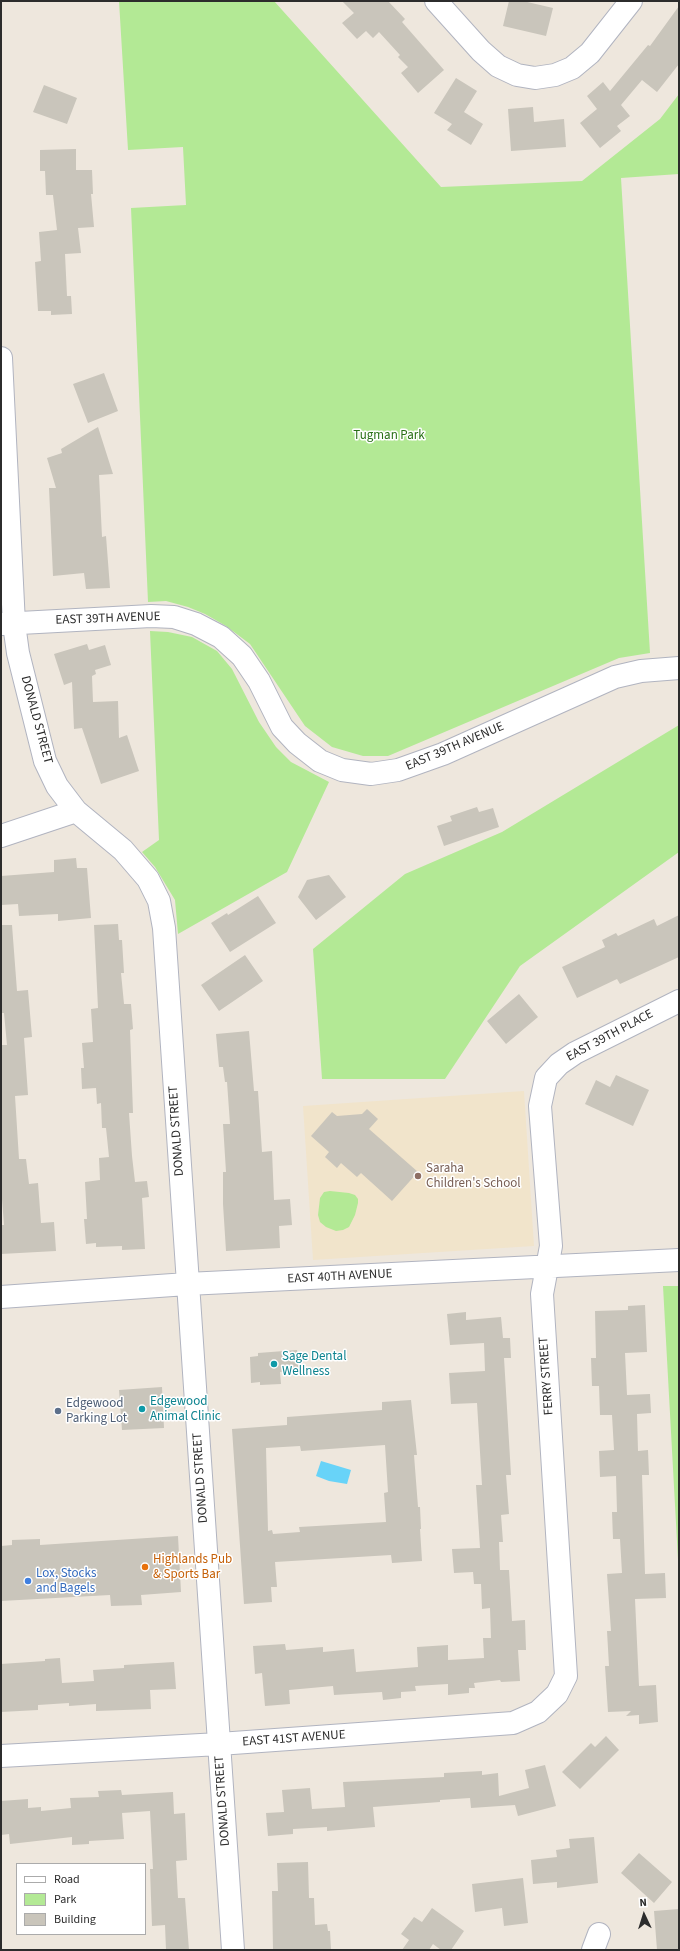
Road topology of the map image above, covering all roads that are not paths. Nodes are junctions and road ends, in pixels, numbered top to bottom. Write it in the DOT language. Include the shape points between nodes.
graph roads {
  1 [pos="436,1"];
  2 [pos="631,1"];
  3 [pos="1,358"];
  4 [pos="7,624"];
  5 [pos="679,668"];
  6 [pos="76,811"];
  7 [pos="1,836"];
  8 [pos="679,1001"];
  9 [pos="546,1078"];
  10 [pos="679,1260"];
  11 [pos="547,1267"];
  12 [pos="188,1284"];
  13 [pos="1,1297"];
  14 [pos="566,1676"];
  15 [pos="219,1744"];
  16 [pos="1,1756"];
  17 [pos="233,1950"];
  1 -- 2 [label="street" via="498,66 517,75 535,78 555,75 572,68 590,53"];
  3 -- 4 [label="street, DONALD STREET"];
  4 -- 5 [label="street, EAST 39TH AVENUE" via="151,616 174,618 196,624 221,637 242,656 259,682 282,727 297,743 320,760 342,770 371,774 398,770 443,754 615,676 641,670"];
  4 -- 6 [label="street, DONALD STREET" via="18,653 45,761 57,786"];
  6 -- 7 [label="street"];
  6 -- 12 [label="street, DONALD STREET" via="123,850 148,879 159,901 164,928"];
  8 -- 9 [label="street, EAST 39TH PLACE" via="575,1052"];
  9 -- 11 [label="street, FERRY STREET" via="540,1106 551,1246"];
  10 -- 11 [label="street, EAST 40TH AVENUE"];
  11 -- 12 [label="street, EAST 40TH AVENUE"];
  11 -- 14 [label="street, FERRY STREET" via="542,1294"];
  12 -- 13 [label="street, EAST 40TH AVENUE"];
  12 -- 15 [label="street, DONALD STREET"];
  14 -- 15 [label="street, EAST 41ST AVENUE" via="557,1694 538,1712 513,1723"];
  15 -- 16 [label="street, EAST 41ST AVENUE"];
  15 -- 17 [label="street, DONALD STREET"];
}
